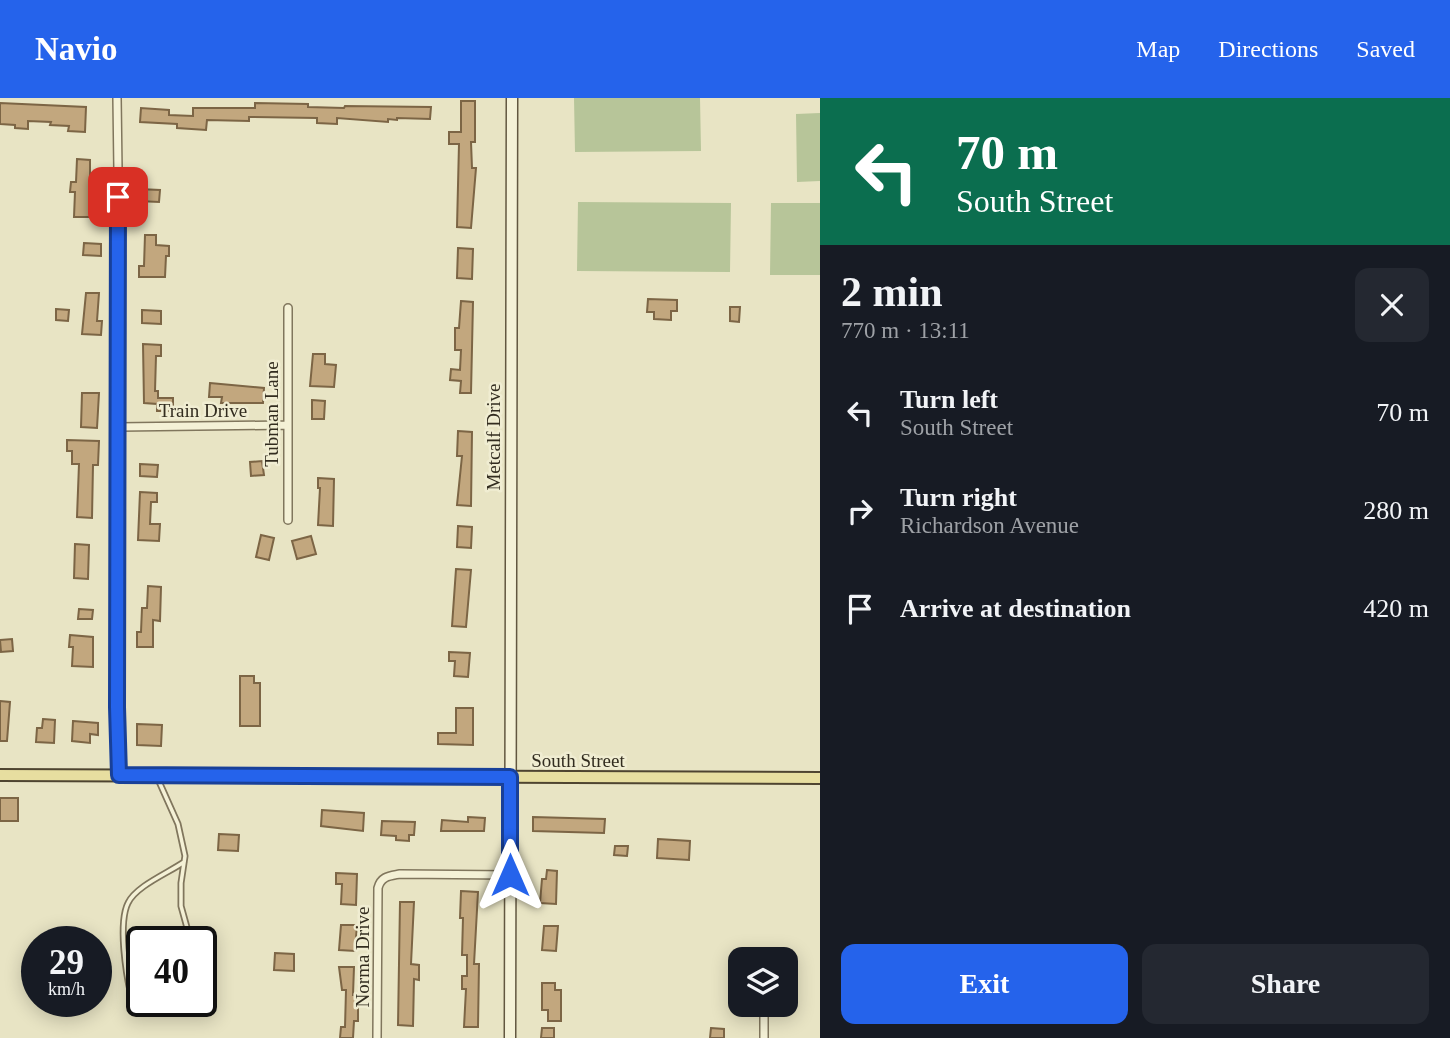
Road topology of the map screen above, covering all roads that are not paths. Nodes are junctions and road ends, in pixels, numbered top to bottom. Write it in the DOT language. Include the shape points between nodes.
graph roads {
  1 [pos="117,98"];
  2 [pos="512,98"];
  3 [pos="288,308"];
  4 [pos="287,425"];
  5 [pos="119,426"];
  6 [pos="288,520"];
  7 [pos="0,775"];
  8 [pos="119,775"];
  9 [pos="156,775"];
  10 [pos="510,777"];
  11 [pos="820,778"];
  12 [pos="184,862"];
  13 [pos="510,875"];
  14 [pos="187,926"];
  15 [pos="126,974"];
  16 [pos="764,1017"];
  17 [pos="377,1038"];
  18 [pos="510,1038"];
  19 [pos="764,1038"];
  1 -- 5 [label="street"];
  2 -- 10 [label="street, Metcalf Drive"];
  3 -- 4 [label="street, Tubman Lane"];
  4 -- 5 [label="street, Train Drive"];
  4 -- 6 [label="street, Tubman Lane"];
  5 -- 8 [label="street"];
  7 -- 8 [label="main road, South Street"];
  8 -- 9 [label="main road, South Street"];
  9 -- 10 [label="main road, South Street"];
  9 -- 12 [label="lane" via="178,824"];
  10 -- 11 [label="main road, South Street"];
  10 -- 13 [label="street, Metcalf Drive"];
  12 -- 14 [label="lane" via="181,906"];
  12 -- 15 [label="lane" via="145,886 128,903"];
  13 -- 17 [label="street, Norma Drive" via="400,874 383,879 378,888"];
  13 -- 18 [label="street, Metcalf Drive"];
  16 -- 19 [label="street"];
}
